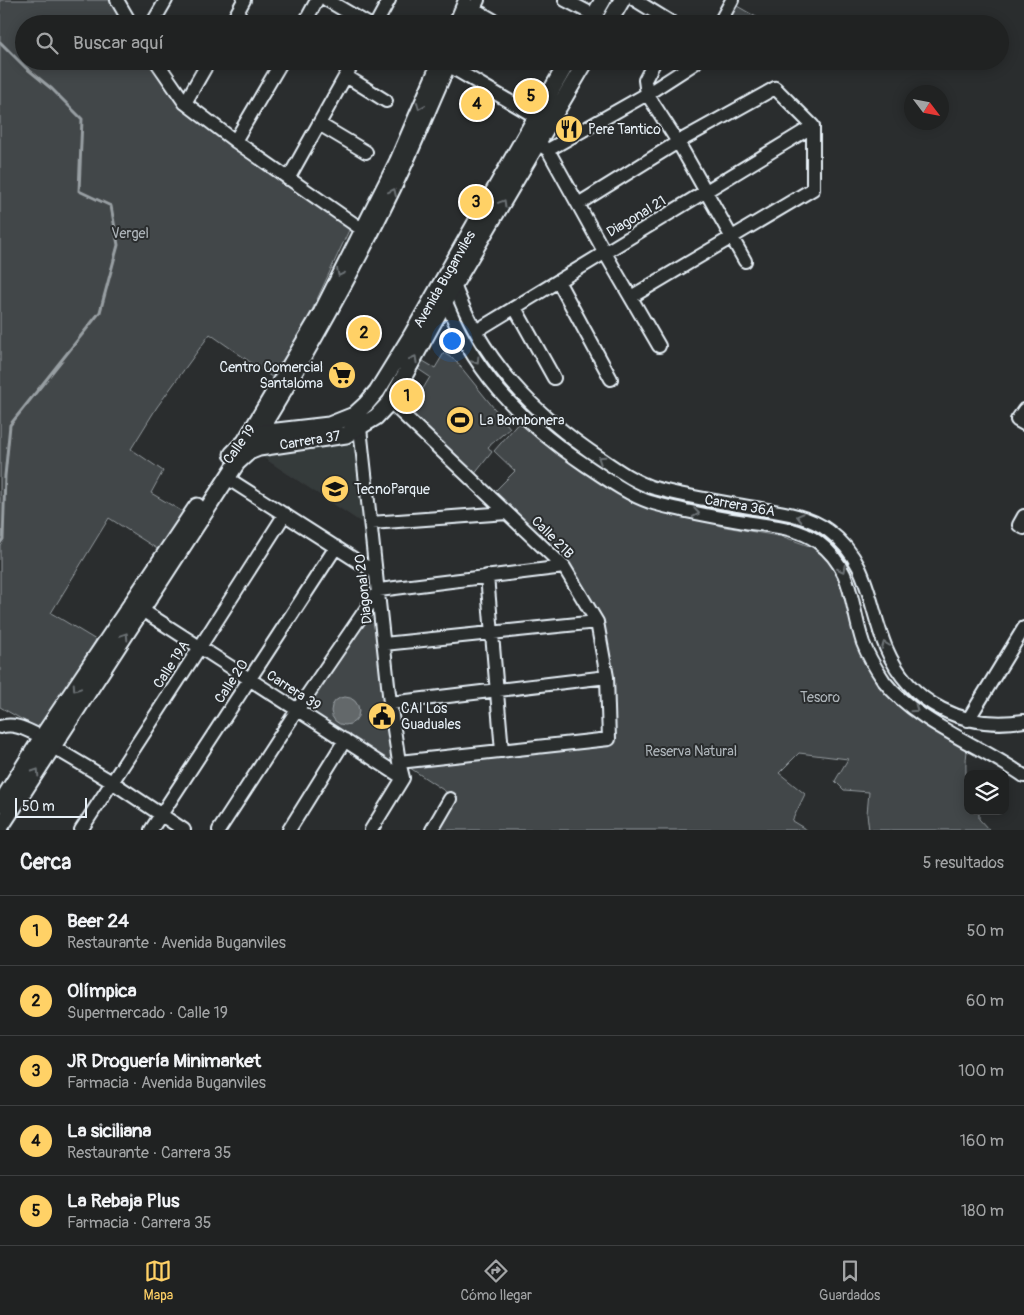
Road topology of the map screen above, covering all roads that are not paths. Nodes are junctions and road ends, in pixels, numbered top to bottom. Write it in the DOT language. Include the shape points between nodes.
graph roads {
  1 [pos="117,0"];
  2 [pos="166,0"];
  3 [pos="244,0"];
  4 [pos="317,0"];
  5 [pos="327,0"];
  6 [pos="389,0"];
  7 [pos="565,0"];
  8 [pos="603,0"];
  9 [pos="622,0"];
  10 [pos="634,0"];
  11 [pos="732,0"];
  12 [pos="472,3"];
  13 [pos="126,15"];
  14 [pos="157,15"];
  15 [pos="235,15"];
  16 [pos="309,15"];
  17 [pos="353,15"];
  18 [pos="381,15"];
  19 [pos="462,15"];
  20 [pos="488,15"];
  21 [pos="586,15"];
  22 [pos="594,15"];
  23 [pos="613,15"];
  24 [pos="659,15"];
  25 [pos="724,15"];
  26 [pos="162,70"];
  27 [pos="204,70"];
  28 [pos="277,70"];
  29 [pos="349,70"];
  30 [pos="442,70"];
  31 [pos="458,70"];
  32 [pos="565,70"];
  33 [pos="580,70"];
  34 [pos="650,70"];
  35 [pos="685,70"];
  36 [pos="346,76"];
  37 [pos="647,94"];
  38 [pos="386,101"];
  39 [pos="185,103"];
  40 [pos="543,121"];
  41 [pos="319,124"];
  42 [pos="813,126"];
  43 [pos="235,142"];
  44 [pos="678,142"];
  45 [pos="538,144"];
  46 [pos="366,152"];
  47 [pos="288,179"];
  48 [pos="706,191"];
  49 [pos="578,204"];
  50 [pos="366,232"];
  51 [pos="731,237"];
  52 [pos="605,253"];
  53 [pos="745,261"];
  54 [pos="558,281"];
  55 [pos="447,285"];
  56 [pos="631,297"];
  57 [pos="446,302"];
  58 [pos="514,308"];
  59 [pos="476,332"];
  60 [pos="659,346"];
  61 [pos="554,378"];
  62 [pos="611,379"];
  63 [pos="377,392"];
  64 [pos="390,402"];
  65 [pos="357,421"];
  66 [pos="260,433"];
  67 [pos="245,448"];
  68 [pos="227,478"];
  69 [pos="507,512"];
  70 [pos="285,514"];
  71 [pos="371,523"];
  72 [pos="336,547"];
  73 [pos="564,567"];
  74 [pos="376,573"];
  75 [pos="487,576"];
  76 [pos="379,590"];
  77 [pos="142,610"];
  78 [pos="597,622"];
  79 [pos="1024,628"];
  80 [pos="491,634"];
  81 [pos="384,644"];
  82 [pos="200,647"];
  83 [pos="606,677"];
  84 [pos="250,680"];
  85 [pos="496,691"];
  86 [pos="390,703"];
  87 [pos="297,710"];
  88 [pos="968,720"];
  89 [pos="1024,723"];
  90 [pos="0,727"];
  91 [pos="345,740"];
  92 [pos="47,742"];
  93 [pos="502,751"];
  94 [pos="399,762"];
  95 [pos="1021,771"];
  96 [pos="403,778"];
  97 [pos="112,782"];
  98 [pos="450,799"];
  99 [pos="0,804"];
  100 [pos="160,815"];
  101 [pos="0,828"];
  102 [pos="81,830"];
  103 [pos="151,830"];
  104 [pos="184,830"];
  105 [pos="219,830"];
  106 [pos="288,830"];
  107 [pos="371,830"];
  108 [pos="432,830"];
  1 -- 13 [label="street"];
  2 -- 14 [label="street"];
  3 -- 15 [label="street"];
  4 -- 16 [label="street"];
  5 -- 17 [label="street"];
  6 -- 18 [label="street"];
  7 -- 21 [label="street"];
  8 -- 22 [label="main road"];
  9 -- 23 [label="main road"];
  10 -- 24 [label="street"];
  11 -- 25 [label="street"];
  12 -- 19 [label="street"];
  12 -- 20 [label="street"];
  26 -- 39 [label="street"];
  27 -- 39 [label="street"];
  28 -- 43 [label="street"];
  29 -- 36 [label="street"];
  30 -- 50 [label="street, Calle 19" via="406,165"];
  31 -- 40 [label="street"];
  32 -- 40 [label="main road, Avenida Buganviles"];
  33 -- 40 [label="main road, Avenida Buganviles"];
  34 -- 37 [label="street" via="645,80"];
  35 -- 37 [label="street"];
  36 -- 38 [label="street"];
  36 -- 41 [label="street"];
  37 -- 44 [label="street"];
  37 -- 45 [label="street"];
  39 -- 43 [label="street"];
  40 -- 45 [label="main road, Avenida Buganviles"];
  41 -- 46 [label="street"];
  41 -- 47 [label="street"];
  42 -- 44 [label="street" via="775,88"];
  42 -- 48 [label="street, Diagonal 21"];
  42 -- 51 [label="street" via="813,189"];
  43 -- 47 [label="street"];
  44 -- 48 [label="street"];
  44 -- 49 [label="street"];
  45 -- 49 [label="street"];
  55 -- 45 [label="main road, Avenida Buganviles, one-way"];
  45 -- 55 [label="main road, Avenida Buganviles" via="448,270"];
  47 -- 50 [label="street"];
  48 -- 51 [label="street"];
  48 -- 52 [label="street, Diagonal 21"];
  49 -- 52 [label="street"];
  50 -- 66 [label="street, Calle 19" via="330,315"];
  50 -- 67 [label="street, Calle 19, one-way"];
  51 -- 53 [label="street"];
  51 -- 56 [label="street"];
  52 -- 54 [label="street, Diagonal 21"];
  52 -- 56 [label="street"];
  54 -- 58 [label="street, Diagonal 21"];
  54 -- 62 [label="street"];
  55 -- 57 [label="main road, Avenida Buganviles"];
  55 -- 59 [label="street, Carrera 36A"];
  55 -- 63 [label="main road, Avenida Buganviles"];
  56 -- 60 [label="street"];
  64 -- 57 [label="main road, Avenida Buganviles, one-way"];
  57 -- 95 [label="street, Carrera 36A, one-way" via="486,375 522,416 565,451 613,483 649,502 782,528 816,541 831,553 846,576 863,643 886,683 902,699 943,728"];
  58 -- 59 [label="street, Diagonal 21"];
  58 -- 61 [label="street"];
  88 -- 59 [label="street, Carrera 36A, one-way" via="933,705 905,680 886,647 861,570 840,539 812,520 648,486 578,443 548,420 497,364"];
  63 -- 65 [label="main road, Carrera 37"];
  64 -- 65 [label="main road, Carrera 37" via="376,417"];
  64 -- 69 [label="street, Calle 21B"];
  65 -- 66 [label="main road, Carrera 37"];
  65 -- 67 [label="main road, Carrera 37" via="346,435"];
  65 -- 71 [label="street, Diagonal 20"];
  66 -- 67 [label="main road, Carrera 37"];
  67 -- 68 [label="main road, Calle 19"];
  67 -- 92 [label="main road, Calle 19, one-way" via="229,457 216,476"];
  68 -- 70 [label="street"];
  68 -- 77 [label="main road, Calle 19"];
  69 -- 71 [label="street"];
  69 -- 73 [label="street, Calle 21B"];
  70 -- 72 [label="street"];
  70 -- 82 [label="street, Calle 19A"];
  71 -- 74 [label="street, Diagonal 20"];
  72 -- 74 [label="street"];
  72 -- 84 [label="street, Calle 20"];
  73 -- 75 [label="street"];
  73 -- 78 [label="street, Calle 21B"];
  74 -- 76 [label="street, Diagonal 20"];
  75 -- 76 [label="street"];
  75 -- 80 [label="street"];
  76 -- 81 [label="street, Diagonal 20"];
  76 -- 87 [label="street"];
  77 -- 82 [label="street, Carrera 39"];
  92 -- 77 [label="main road, Calle 19, one-way"];
  78 -- 80 [label="street"];
  78 -- 83 [label="street, Calle 21B"];
  79 -- 88 [label="street"];
  80 -- 81 [label="street"];
  80 -- 85 [label="street"];
  81 -- 86 [label="street, Diagonal 20"];
  82 -- 84 [label="street, Carrera 39"];
  82 -- 97 [label="street, Calle 19A"];
  83 -- 85 [label="street"];
  83 -- 93 [label="street, Calle 21B" via="609,739"];
  84 -- 87 [label="street, Carrera 39"];
  84 -- 100 [label="street, Calle 20"];
  85 -- 86 [label="street"];
  85 -- 93 [label="street"];
  86 -- 94 [label="street, Diagonal 20"];
  87 -- 91 [label="street, Carrera 39"];
  87 -- 105 [label="street"];
  88 -- 89 [label="street, Carrera 36A" via="995,724"];
  90 -- 92 [label="street" via="17,725"];
  91 -- 96 [label="street, Carrera 39"];
  91 -- 106 [label="street"];
  92 -- 97 [label="street"];
  92 -- 99 [label="main road, Calle 19"];
  101 -- 92 [label="main road, Calle 19, one-way"];
  93 -- 94 [label="street"];
  94 -- 96 [label="street, Diagonal 20"];
  96 -- 107 [label="street"];
  97 -- 100 [label="street"];
  97 -- 102 [label="street, Calle 19A"];
  98 -- 108 [label="street"];
  100 -- 103 [label="street, Calle 20"];
  100 -- 104 [label="street"];
}
